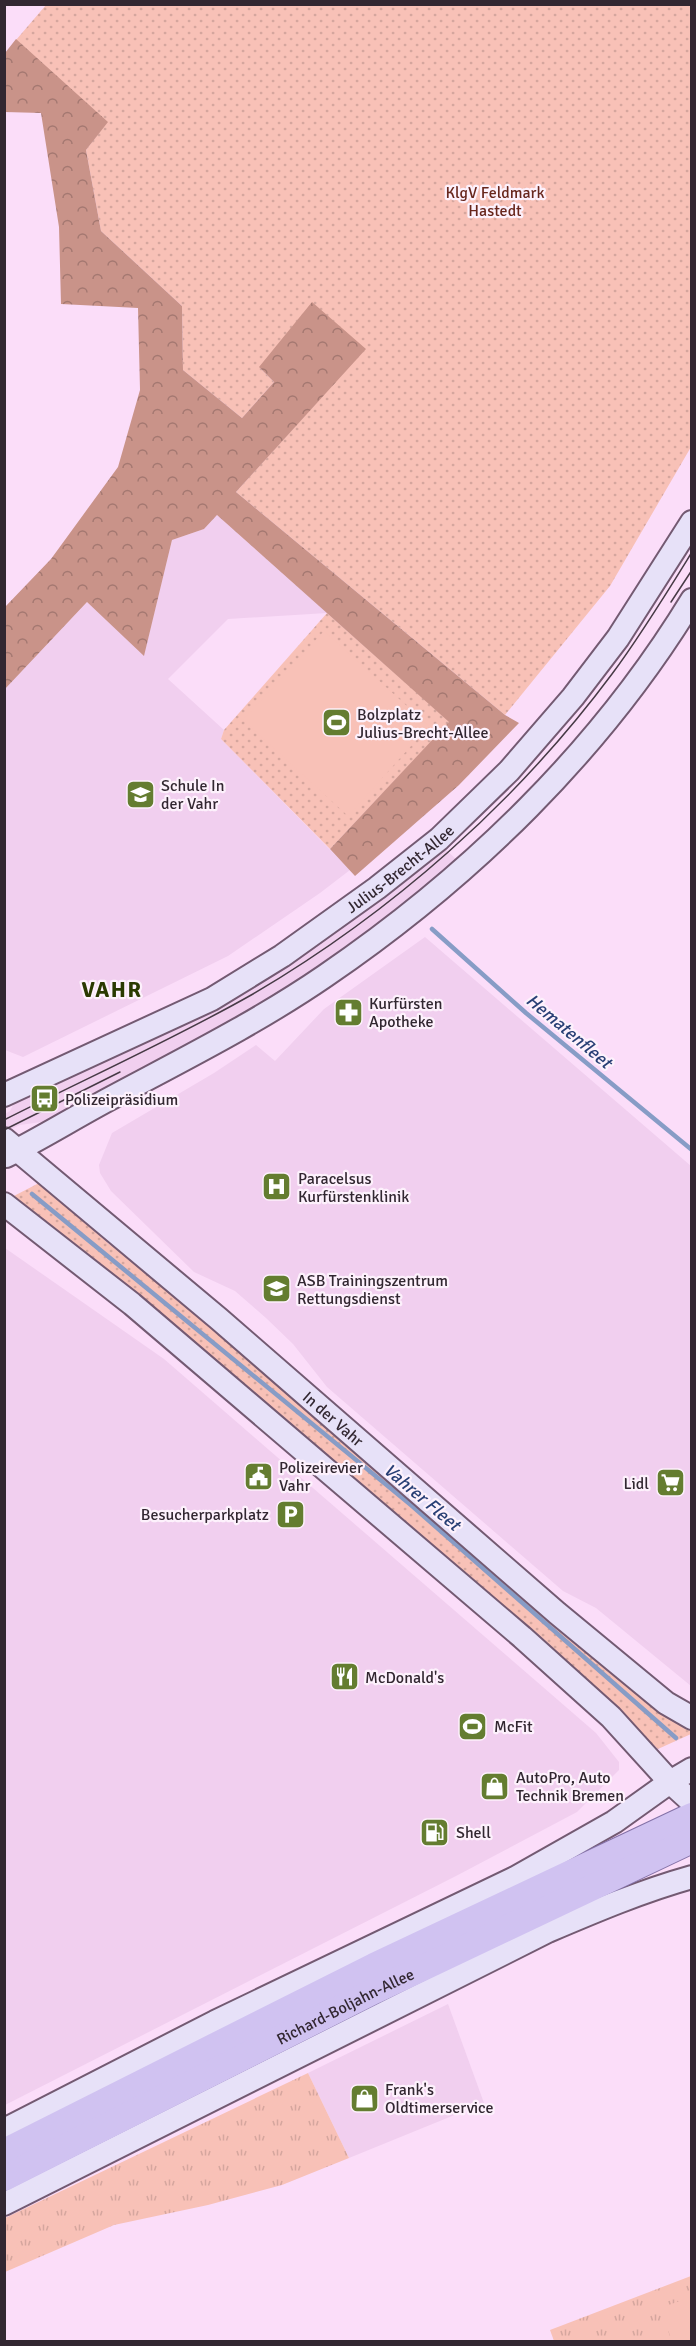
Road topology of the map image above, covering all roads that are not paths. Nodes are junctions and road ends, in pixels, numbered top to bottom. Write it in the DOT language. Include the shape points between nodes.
graph roads {
  1 [pos="692,522"];
  2 [pos="692,600"];
  3 [pos="4,1095"];
  4 [pos="9,1149"];
  5 [pos="4,1204"];
  6 [pos="692,1718"];
  7 [pos="692,1769"];
  8 [pos="670,1782"];
  9 [pos="692,1802"];
  10 [pos="692,1816"];
  11 [pos="692,1840"];
  12 [pos="692,1877"];
  13 [pos="369,1981"];
  14 [pos="4,2130"];
  15 [pos="4,2152"];
  16 [pos="4,2178"];
  17 [pos="4,2204"];
  1 -- 3 [label="main road, Julius-Brecht-Allee" via="618,638 573,697 509,771 439,839 282,956 212,999"];
  2 -- 4 [label="main road" via="649,666 576,756 529,808 433,897 277,1007"];
  4 -- 6 [label="main road, In der Vahr" via="219,1319 557,1613 666,1703"];
  5 -- 8 [label="main road" via="132,1304 522,1637 611,1717"];
  7 -- 8 [label="main road"];
  8 -- 9 [label="main road"];
  8 -- 14 [label="main road" via="614,1822 515,1878 215,2022"];
  10 -- 13 [label="main road, Richard-Boljahn-Allee"];
  11 -- 13 [label="main road, Richard-Boljahn-Allee"];
  12 -- 17 [label="main road, Richard-Boljahn-Allee" via="662,1885 548,1931"];
  13 -- 15 [label="main road, Richard-Boljahn-Allee"];
  13 -- 16 [label="main road, Richard-Boljahn-Allee"];
}
